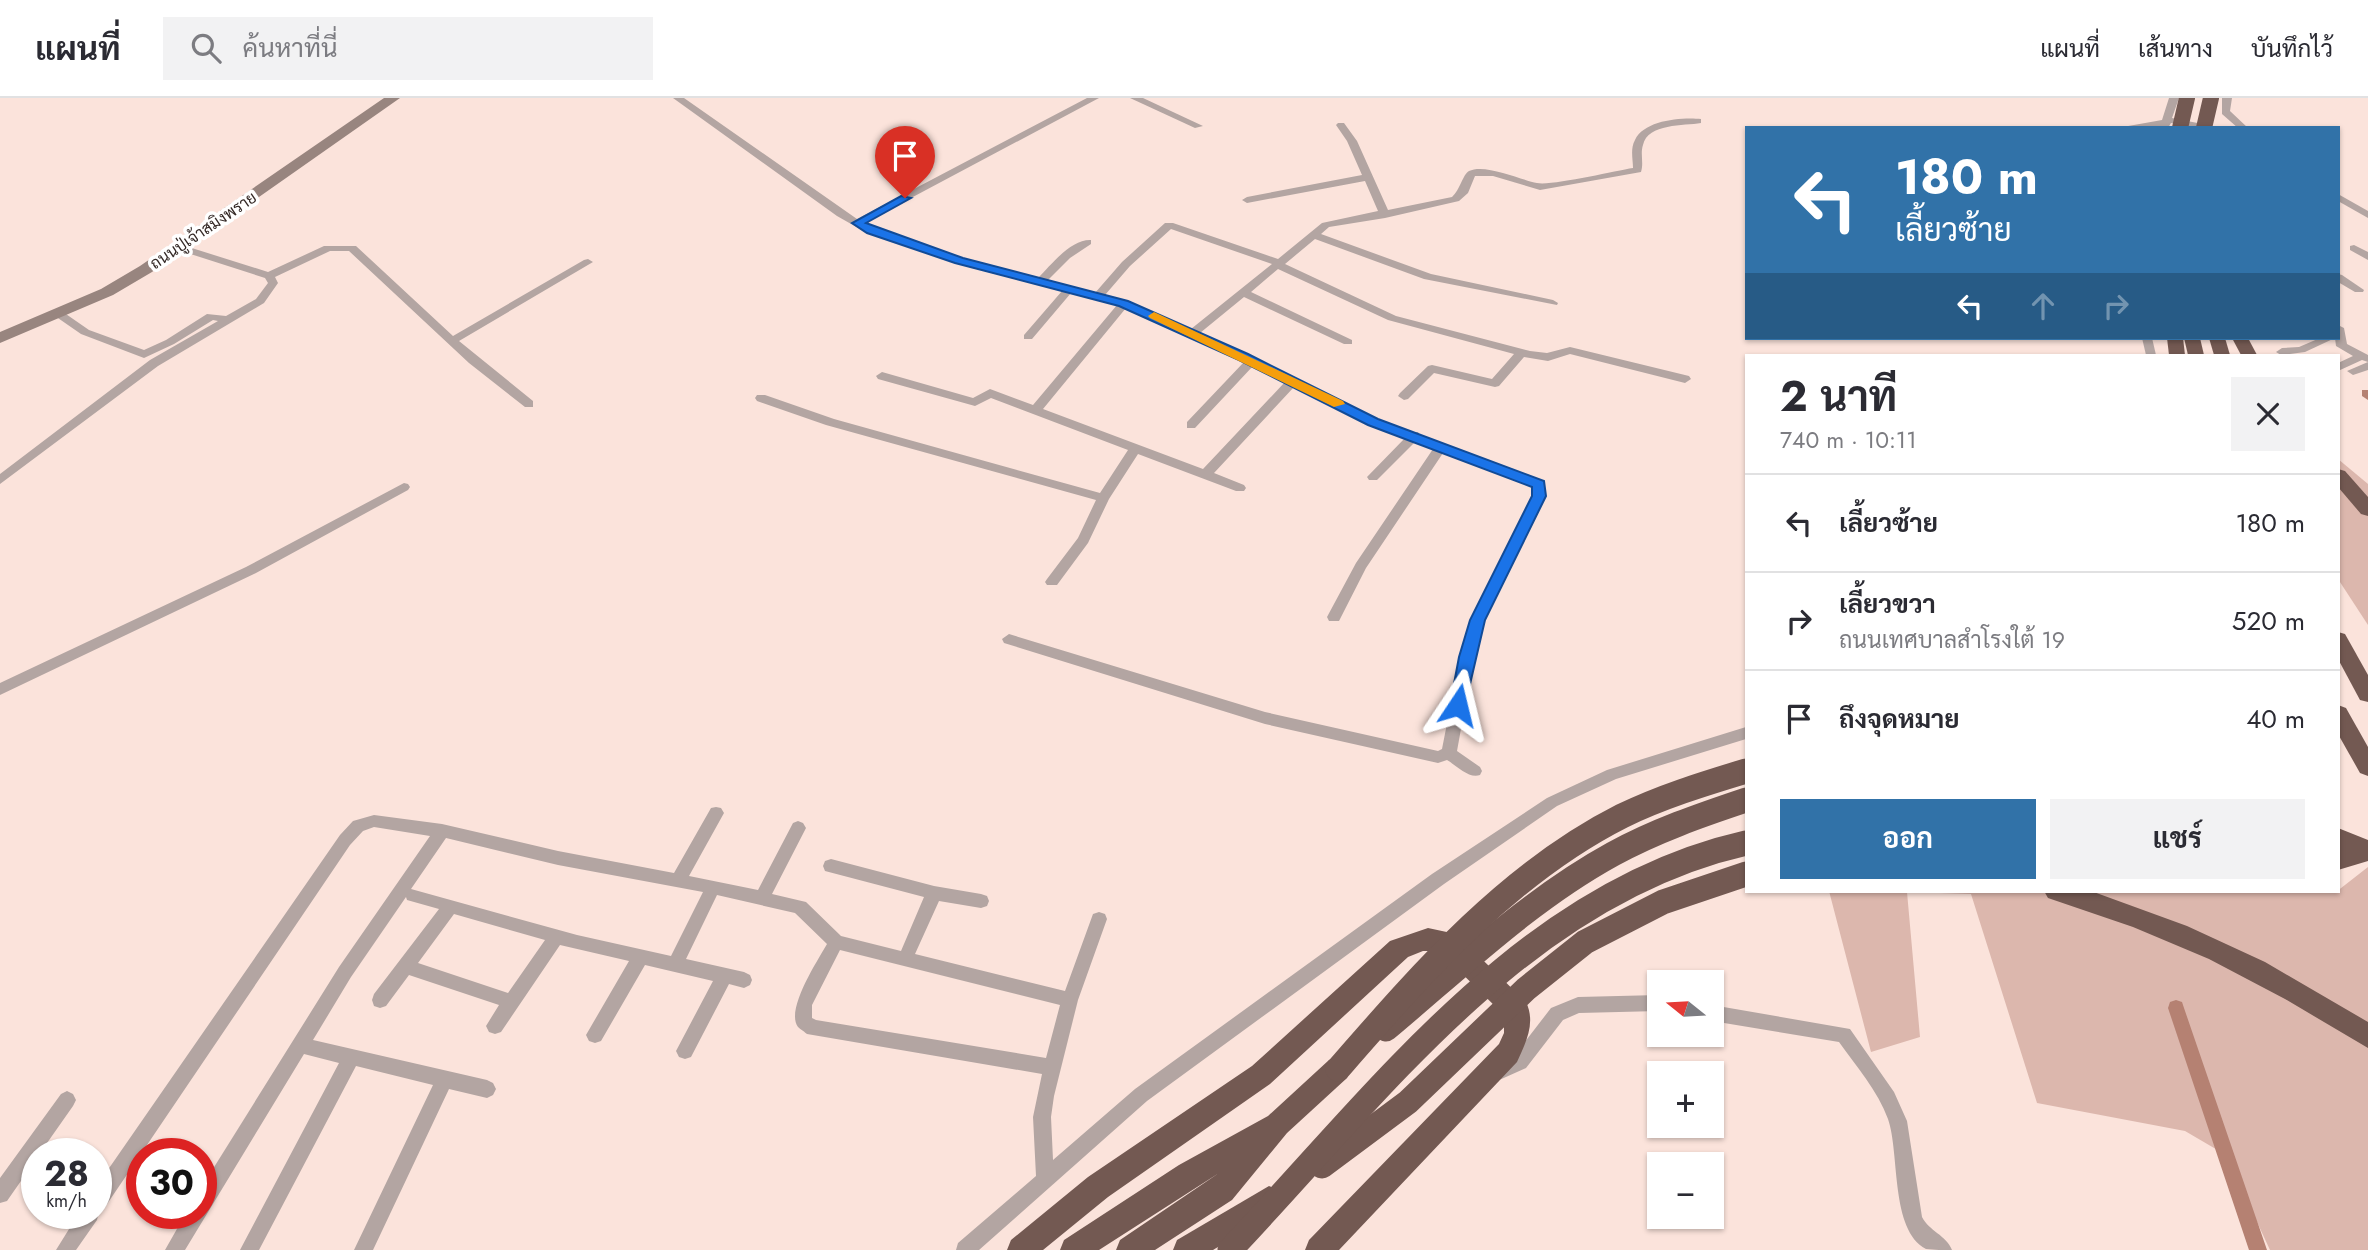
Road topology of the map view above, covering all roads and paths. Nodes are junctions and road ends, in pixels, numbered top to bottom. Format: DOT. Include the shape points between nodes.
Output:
graph roads {
  1 [pos="379,98"];
  2 [pos="393,98"];
  3 [pos="678,98"];
  4 [pos="1094,98"];
  5 [pos="1135,98"];
  6 [pos="2175,98"];
  7 [pos="2187,98"];
  8 [pos="2211,98"];
  9 [pos="2227,98"];
  10 [pos="1698,121"];
  11 [pos="2166,123"];
  12 [pos="1341,125"];
  13 [pos="2139,126"];
  14 [pos="2180,126"];
  15 [pos="2198,126"];
  16 [pos="2204,126"];
  17 [pos="2242,126"];
  18 [pos="1198,127"];
  19 [pos="1368,177"];
  20 [pos="2340,198"];
  21 [pos="1247,200"];
  22 [pos="1385,215"];
  23 [pos="2368,215"];
  24 [pos="864,227"];
  25 [pos="1313,235"];
  26 [pos="1087,242"];
  27 [pos="180,247"];
  28 [pos="2354,248"];
  29 [pos="2368,257"];
  30 [pos="588,262"];
  31 [pos="1279,264"];
  32 [pos="269,276"];
  33 [pos="2340,278"];
  34 [pos="1040,282"];
  35 [pos="1070,288"];
  36 [pos="2364,288"];
  37 [pos="1245,293"];
  38 [pos="2346,294"];
  39 [pos="1098,296"];
  40 [pos="1124,303"];
  41 [pos="1553,303"];
  42 [pos="59,314"];
  43 [pos="228,320"];
  44 [pos="0,327"];
  45 [pos="1193,334"];
  46 [pos="1028,337"];
  47 [pos="0,338"];
  48 [pos="2324,340"];
  49 [pos="2339,340"];
  50 [pos="452,341"];
  51 [pos="1348,342"];
  52 [pos="2282,352"];
  53 [pos="1521,353"];
  54 [pos="2366,360"];
  55 [pos="1251,361"];
  56 [pos="2340,366"];
  57 [pos="2353,372"];
  58 [pos="882,376"];
  59 [pos="1685,379"];
  60 [pos="1293,381"];
  61 [pos="1404,396"];
  62 [pos="761,398"];
  63 [pos="529,404"];
  64 [pos="1035,411"];
  65 [pos="1191,425"];
  66 [pos="1414,435"];
  67 [pos="1441,447"];
  68 [pos="1135,449"];
  69 [pos="1205,475"];
  70 [pos="1373,477"];
  71 [pos="2340,477"];
  72 [pos="0,480"];
  73 [pos="404,487"];
  74 [pos="1240,488"];
  75 [pos="1103,498"];
  76 [pos="2368,509"];
  77 [pos="1052,582"];
  78 [pos="1334,617"];
  79 [pos="1009,639"];
  80 [pos="2340,644"];
  81 [pos="0,689"];
  82 [pos="2368,694"];
  83 [pos="2340,718"];
  84 [pos="1745,733"];
  85 [pos="1449,753"];
  86 [pos="2368,767"];
  87 [pos="1475,771"];
  88 [pos="1745,771"];
  89 [pos="1745,800"];
  90 [pos="716,813"];
  91 [pos="799,828"];
  92 [pos="442,831"];
  93 [pos="2340,839"];
  94 [pos="1745,843"];
  95 [pos="2368,850"];
  96 [pos="2340,859"];
  97 [pos="831,866"];
  98 [pos="1745,874"];
  99 [pos="678,880"];
  100 [pos="713,887"];
  101 [pos="934,893"];
  102 [pos="2063,893"];
  103 [pos="413,895"];
  104 [pos="762,898"];
  105 [pos="981,901"];
  106 [pos="452,906"];
  107 [pos="1099,919"];
  108 [pos="557,936"];
  109 [pos="836,942"];
  110 [pos="641,957"];
  111 [pos="905,959"];
  112 [pos="675,965"];
  113 [pos="405,966"];
  114 [pos="725,975"];
  115 [pos="744,980"];
  116 [pos="380,1000"];
  117 [pos="1070,1000"];
  118 [pos="512,1002"];
  119 [pos="1647,1003"];
  120 [pos="1724,1015"];
  121 [pos="495,1026"];
  122 [pos="595,1035"];
  123 [pos="2368,1036"];
  124 [pos="300,1045"];
  125 [pos="685,1051"];
  126 [pos="352,1058"];
  127 [pos="1053,1067"];
  128 [pos="1338,1069"];
  129 [pos="1483,1079"];
  130 [pos="444,1080"];
  131 [pos="487,1089"];
  132 [pos="67,1100"];
  133 [pos="1278,1124"];
  134 [pos="217,1179"];
  135 [pos="112,1180"];
  136 [pos="1045,1181"];
  137 [pos="1292,1186"];
  138 [pos="0,1194"];
  139 [pos="79,1229"];
  140 [pos="187,1229"];
  141 [pos="65,1250"];
  142 [pos="174,1250"];
  143 [pos="249,1250"];
  144 [pos="363,1250"];
  145 [pos="965,1250"];
  146 [pos="1021,1250"];
  147 [pos="1074,1250"];
  148 [pos="1130,1250"];
  149 [pos="1187,1250"];
  150 [pos="1230,1250"];
  151 [pos="1319,1250"];
  152 [pos="1943,1250"];
  1 -- 44 [label="main road, ถนนปู่เจ้าสมิงพราย" via="133,265 97,286"];
  2 -- 27 [label="main road, ถนนปู่เจ้าสมิงพราย"];
  3 -- 24 [label="street"];
  4 -- 24 [label="street"];
  5 -- 18 [label="street"];
  6 -- 11 [label="street"];
  7 -- 14 [label="highway, bridge"];
  8 -- 16 [label="highway, bridge"];
  9 -- 17 [label="street" via="2225,112"];
  10 -- 22 [label="street" via="1643,134 1637,149 1638,170 1539,187 1494,173 1471,173 1464,193 1455,200"];
  11 -- 13 [label="street"];
  11 -- 15 [label="street"];
  12 -- 19 [label="street"];
  19 -- 21 [label="street"];
  19 -- 22 [label="street"];
  20 -- 23 [label="street"];
  22 -- 25 [label="street" via="1331,224"];
  24 -- 34 [label="street" via="973,265"];
  25 -- 31 [label="street"];
  25 -- 41 [label="street" via="1428,277"];
  26 -- 34 [label="street"];
  27 -- 32 [label="street"];
  27 -- 42 [label="main road, ถนนปู่เจ้าสมิงพราย" via="107,292"];
  28 -- 29 [label="street"];
  30 -- 50 [label="street"];
  31 -- 37 [label="street"];
  31 -- 39 [label="street" via="1169,225"];
  31 -- 53 [label="street" via="1392,317"];
  32 -- 43 [label="street" via="273,283 269,292"];
  32 -- 50 [label="street" via="328,248 352,248"];
  33 -- 36 [label="street"];
  34 -- 35 [label="street"];
  35 -- 39 [label="street"];
  35 -- 46 [label="street"];
  36 -- 38 [label="street"];
  37 -- 45 [label="street"];
  37 -- 51 [label="street"];
  39 -- 40 [label="street"];
  40 -- 45 [label="street"];
  40 -- 64 [label="street"];
  42 -- 43 [label="street" via="85,332 144,354 205,319 218,316"];
  42 -- 47 [label="main road, ถนนปู่เจ้าสมิงพราย"];
  43 -- 72 [label="street" via="154,363"];
  45 -- 55 [label="street"];
  48 -- 52 [label="street"];
  49 -- 54 [label="street"];
  50 -- 63 [label="street"];
  53 -- 59 [label="street" via="1548,357 1570,349"];
  53 -- 61 [label="street" via="1495,383 1432,369"];
  54 -- 56 [label="street"];
  54 -- 57 [label="street"];
  55 -- 60 [label="street"];
  55 -- 65 [label="street"];
  58 -- 64 [label="street" via="975,402 990,393"];
  60 -- 66 [label="street" via="1373,422"];
  60 -- 69 [label="street"];
  62 -- 75 [label="street" via="830,422"];
  64 -- 68 [label="street"];
  66 -- 67 [label="street"];
  66 -- 70 [label="street"];
  67 -- 78 [label="street" via="1362,565"];
  67 -- 85 [label="street" via="1534,481 1539,489 1478,620 1466,657"];
  68 -- 69 [label="street"];
  68 -- 75 [label="street"];
  69 -- 74 [label="street"];
  71 -- 76 [label="highway"];
  73 -- 81 [label="street" via="251,570"];
  75 -- 77 [label="street" via="1083,540"];
  79 -- 85 [label="street" via="1265,718 1429,757"];
  80 -- 82 [label="highway"];
  83 -- 86 [label="highway"];
  84 -- 136 [label="street" via="1612,774 1552,802 1142,1095"];
  85 -- 87 [label="street"];
  88 -- 128 [label="highway, bridge" via="1692,787 1596,830 1506,891 1423,970"];
  89 -- 128 [label="highway, bridge" via="1674,824 1595,864 1527,911"];
  90 -- 99 [label="street"];
  91 -- 104 [label="street"];
  92 -- 99 [label="street"];
  92 -- 124 [label="street"];
  92 -- 135 [label="street" via="374,821 358,826"];
  93 -- 95 [label="highway"];
  94 -- 137 [label="highway, bridge" via="1719,848 1573,917 1513,963 1407,1062"];
  95 -- 96 [label="highway"];
  97 -- 101 [label="street"];
  98 -- 137 [label="highway, bridge" via="1670,897 1583,943 1539,977 1405,1105"];
  99 -- 100 [label="street"];
  100 -- 104 [label="street"];
  100 -- 112 [label="street"];
  101 -- 105 [label="street"];
  101 -- 111 [label="street"];
  102 -- 123 [label="highway" via="2186,934 2286,985"];
  103 -- 106 [label="street"];
  104 -- 109 [label="street" via="800,907"];
  106 -- 108 [label="street"];
  106 -- 113 [label="street"];
  107 -- 117 [label="street"];
  108 -- 110 [label="street"];
  108 -- 118 [label="street"];
  109 -- 111 [label="street"];
  109 -- 127 [label="street" via="804,1004 804,1022 813,1028"];
  110 -- 112 [label="street"];
  110 -- 122 [label="street"];
  111 -- 117 [label="street"];
  112 -- 114 [label="street"];
  113 -- 116 [label="street"];
  113 -- 118 [label="street"];
  114 -- 115 [label="street"];
  114 -- 125 [label="street"];
  117 -- 127 [label="street"];
  118 -- 121 [label="street"];
  119 -- 129 [label="street" via="1578,1005 1557,1014 1520,1062"];
  120 -- 152 [label="street" via="1844,1035 1888,1098 1898,1121 1913,1218 1919,1231"];
  124 -- 126 [label="street"];
  124 -- 134 [label="street"];
  126 -- 130 [label="street"];
  126 -- 143 [label="street"];
  127 -- 136 [label="street" via="1042,1117"];
  128 -- 133 [label="highway"];
  129 -- 146 [label="highway" via="1508,1053 1517,1034 1517,1010 1447,942 1435,937 1416,941 1399,949 1302,1041 1240,1091 1098,1187"];
  129 -- 151 [label="highway"];
  130 -- 131 [label="street"];
  130 -- 144 [label="street"];
  132 -- 138 [label="street"];
  133 -- 147 [label="highway"];
  133 -- 148 [label="highway" via="1222,1190"];
  136 -- 145 [label="street"];
  137 -- 149 [label="highway, bridge"];
  137 -- 150 [label="highway, bridge"];
  139 -- 141 [label="street"];
  140 -- 142 [label="street"];
}
